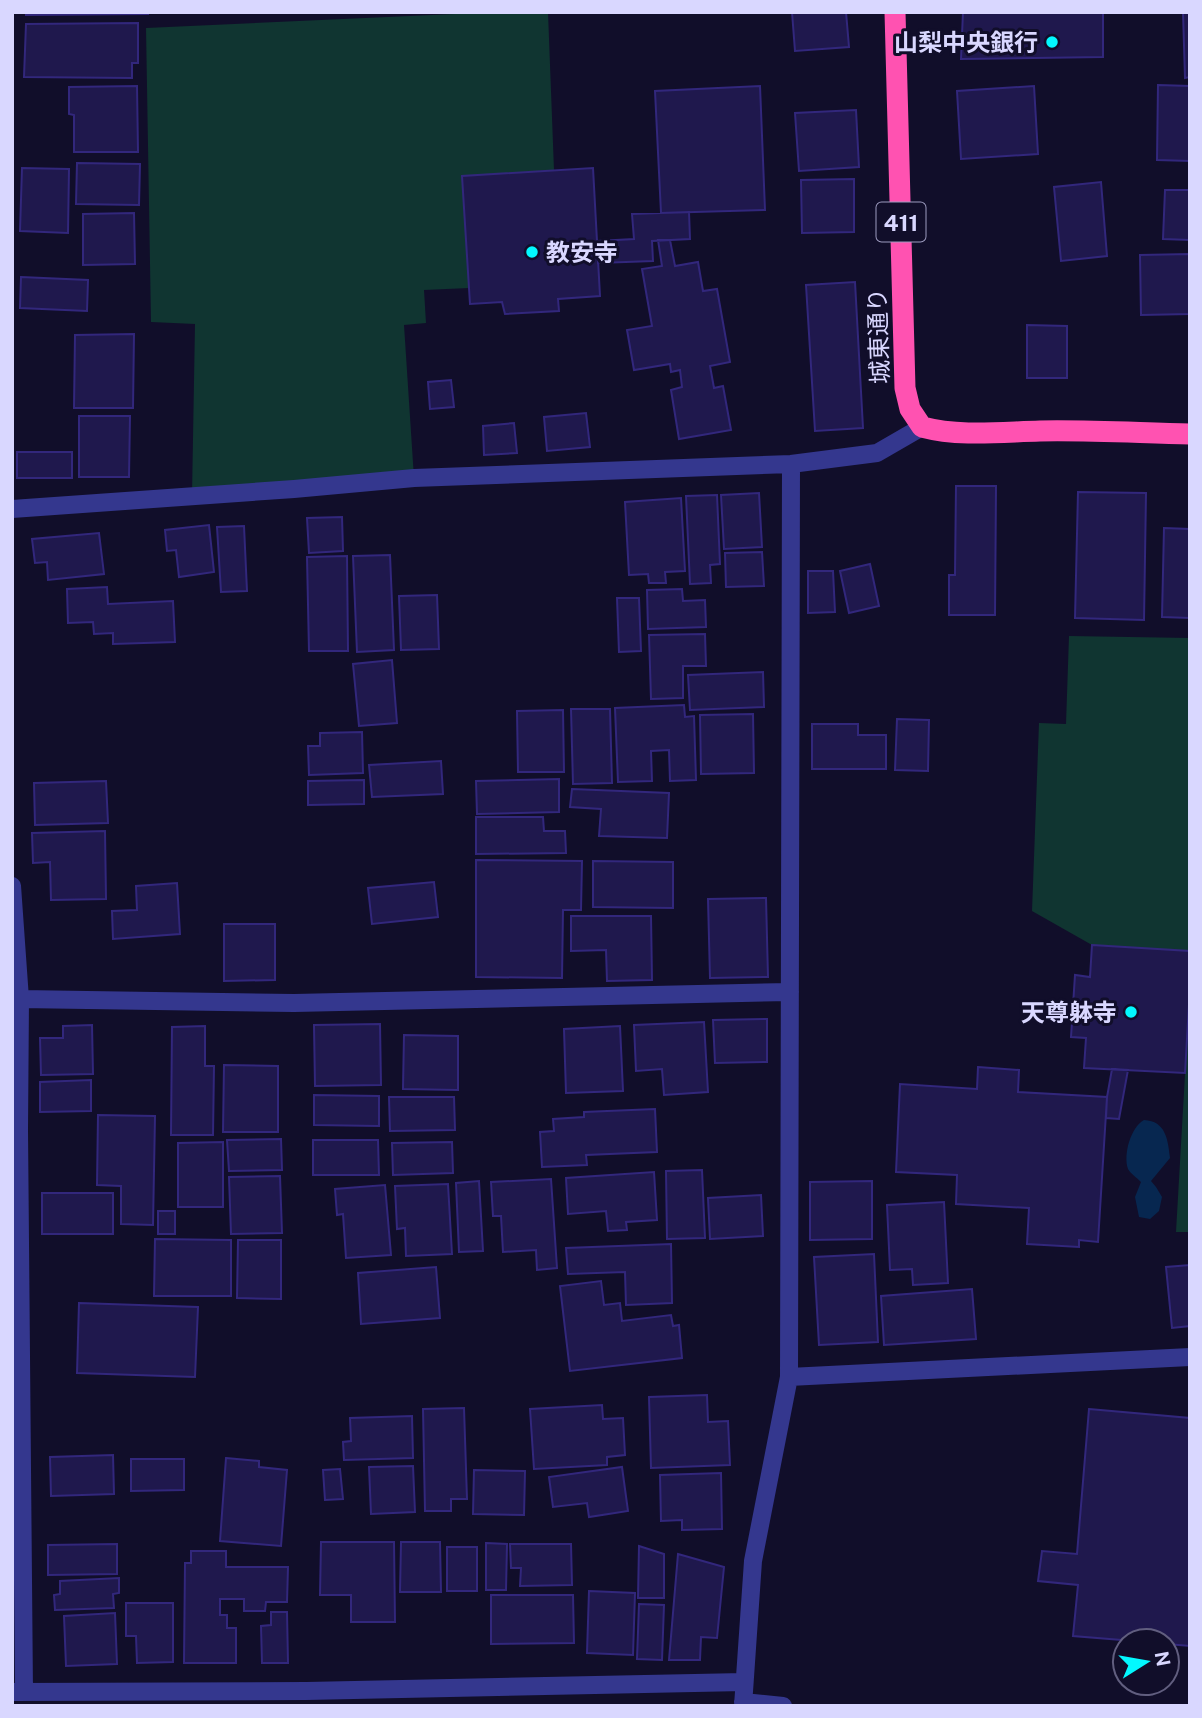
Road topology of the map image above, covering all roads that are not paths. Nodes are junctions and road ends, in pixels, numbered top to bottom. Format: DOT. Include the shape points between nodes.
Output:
graph roads {
  1 [pos="895,12"];
  2 [pos="922,427"];
  3 [pos="1190,434"];
  4 [pos="791,464"];
  5 [pos="12,509"];
  6 [pos="12,886"];
  7 [pos="790,992"];
  8 [pos="20,999"];
  9 [pos="1190,1357"];
  10 [pos="789,1377"];
  11 [pos="744,1682"];
  12 [pos="18,1692"];
  13 [pos="743,1704"];
  14 [pos="783,1706"];
  1 -- 2 [label="highway, 城東通り / 411" via="905,388 910,409"];
  2 -- 3 [label="highway" via="958,433"];
  2 -- 4 [label="street" via="877,453"];
  4 -- 5 [label="street" via="414,478"];
  4 -- 7 [label="street"];
  6 -- 8 [label="street"];
  7 -- 8 [label="street" via="293,1003"];
  7 -- 10 [label="street"];
  8 -- 12 [label="street"];
  9 -- 10 [label="street"];
  10 -- 11 [label="street" via="753,1561"];
  11 -- 12 [label="street"];
  11 -- 13 [label="street"];
  13 -- 14 [label="street"];
}
